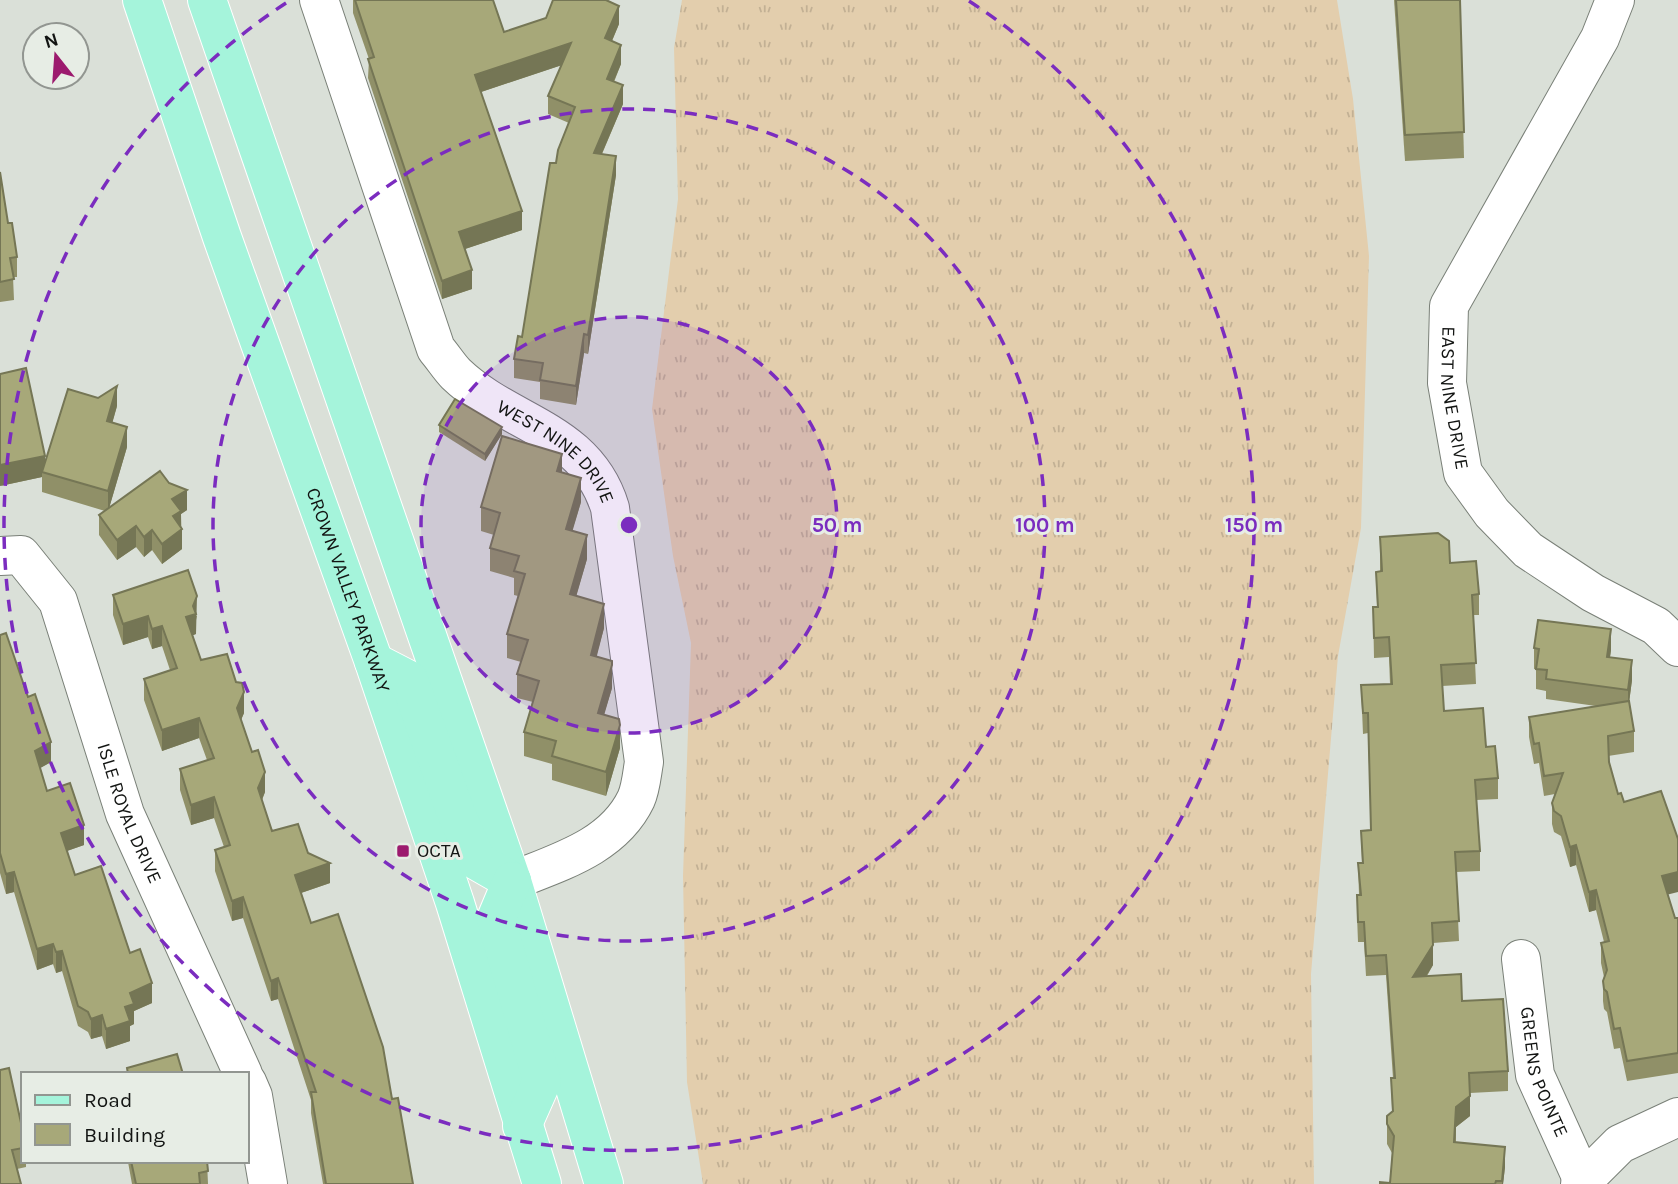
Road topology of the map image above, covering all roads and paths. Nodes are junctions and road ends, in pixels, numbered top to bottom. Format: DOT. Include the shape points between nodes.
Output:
graph roads {
  1 [pos="142,0"];
  2 [pos="207,0"];
  3 [pos="319,0"];
  4 [pos="1615,0"];
  5 [pos="11,556"];
  6 [pos="1678,647"];
  7 [pos="374,662"];
  8 [pos="512,881"];
  9 [pos="1521,959"];
  10 [pos="242,1072"];
  11 [pos="248,1084"];
  12 [pos="1678,1117"];
  13 [pos="522,1126"];
  14 [pos="1581,1182"];
  15 [pos="268,1184"];
  16 [pos="542,1184"];
  17 [pos="604,1184"];
  1 -- 7 [label="main road, CROWN VALLEY PARKWAY"];
  2 -- 8 [label="main road"];
  3 -- 8 [label="street, WEST NINE DRIVE" via="436,349 477,391 569,446 604,487 610,508 644,762 637,797 619,826 586,850"];
  4 -- 6 [label="street, EAST NINE DRIVE" via="1600,38 1449,306 1447,383 1463,473 1492,513 1528,550 1593,593 1656,626"];
  5 -- 10 [label="street, ISLE ROYAL DRIVE" via="58,601 125,814"];
  7 -- 8 [label="main road" via="409,680 477,861"];
  7 -- 13 [label="main road, CROWN VALLEY PARKWAY" via="455,903"];
  8 -- 13 [label="main road" via="496,919 542,1081"];
  8 -- 17 [label="main road"];
  9 -- 14 [label="street, GREENS POINTE" via="1535,1075"];
  11 -- 15 [label="street"];
  12 -- 14 [label="street" via="1620,1144"];
  13 -- 16 [label="main road, CROWN VALLEY PARKWAY"];
}
